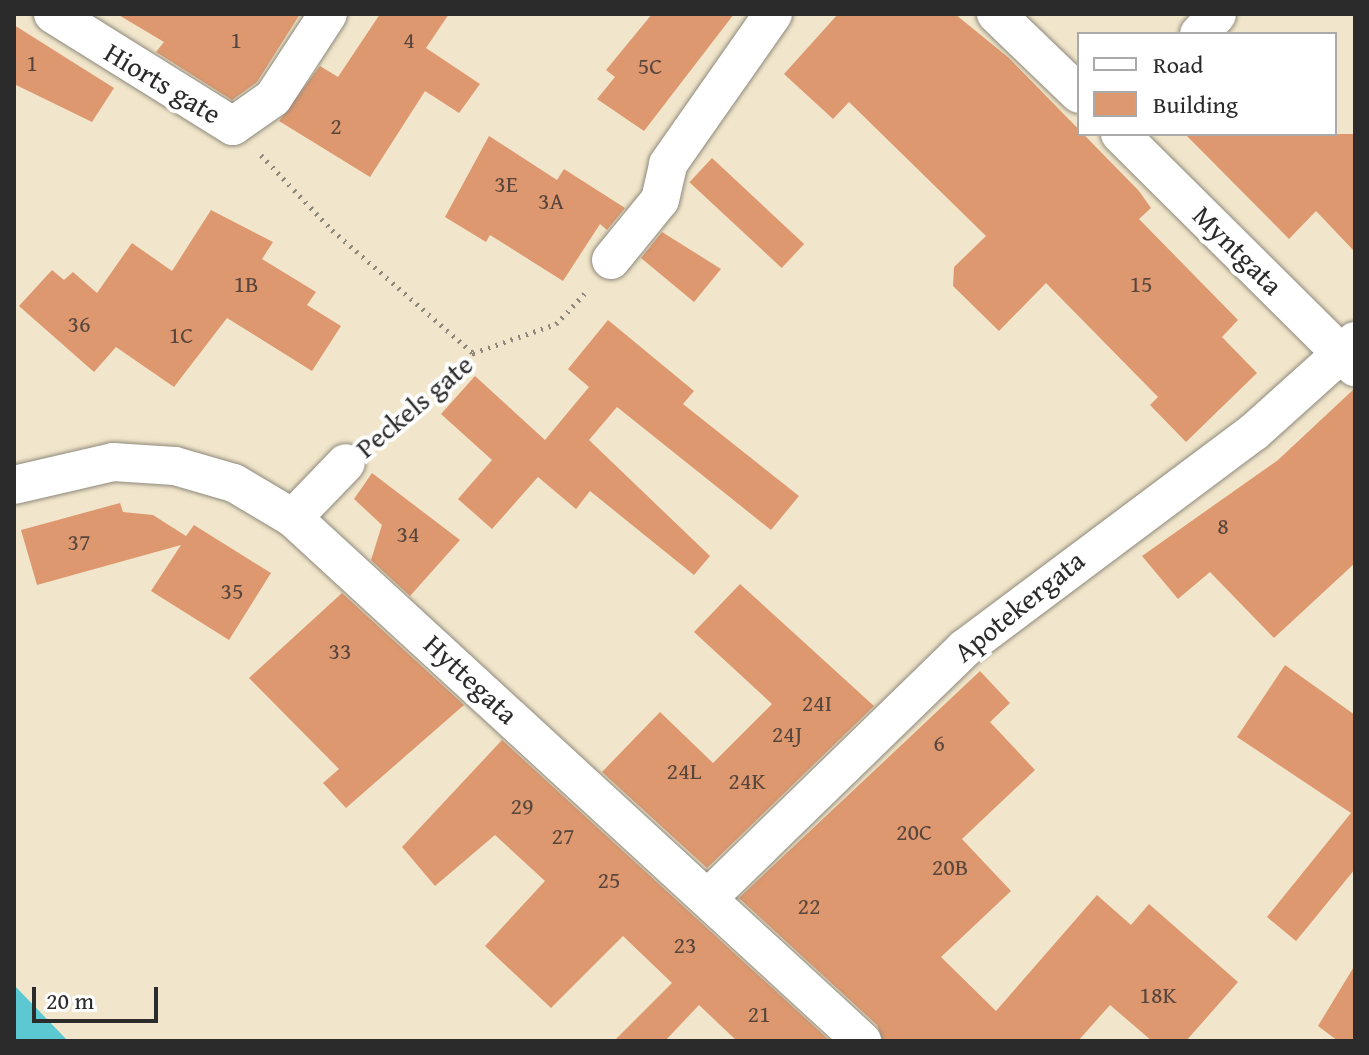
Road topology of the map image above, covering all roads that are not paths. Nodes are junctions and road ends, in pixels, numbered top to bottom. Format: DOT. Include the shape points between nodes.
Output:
graph roads {
  1 [pos="53,14"];
  2 [pos="328,14"];
  3 [pos="773,14"];
  4 [pos="996,14"];
  5 [pos="1217,15"];
  6 [pos="1201,32"];
  7 [pos="1077,92"];
  8 [pos="1122,136"];
  9 [pos="611,260"];
  10 [pos="1351,354"];
  11 [pos="346,463"];
  12 [pos="14,485"];
  13 [pos="293,518"];
  14 [pos="708,898"];
  15 [pos="862,1041"];
  1 -- 2 [label="street, Hiorts gate" via="233,126 273,98"];
  3 -- 9 [label="street" via="668,164 660,200"];
  4 -- 7 [label="street"];
  5 -- 6 [label="street"];
  8 -- 10 [label="street, Myntgata"];
  10 -- 14 [label="street, Apotekergata" via="965,648"];
  11 -- 13 [label="street, Peckels gate"];
  12 -- 13 [label="street, Hyttegata" via="113,462 175,466 234,483"];
  13 -- 14 [label="street, Hyttegata"];
  14 -- 15 [label="street, Hyttegata"];
}
